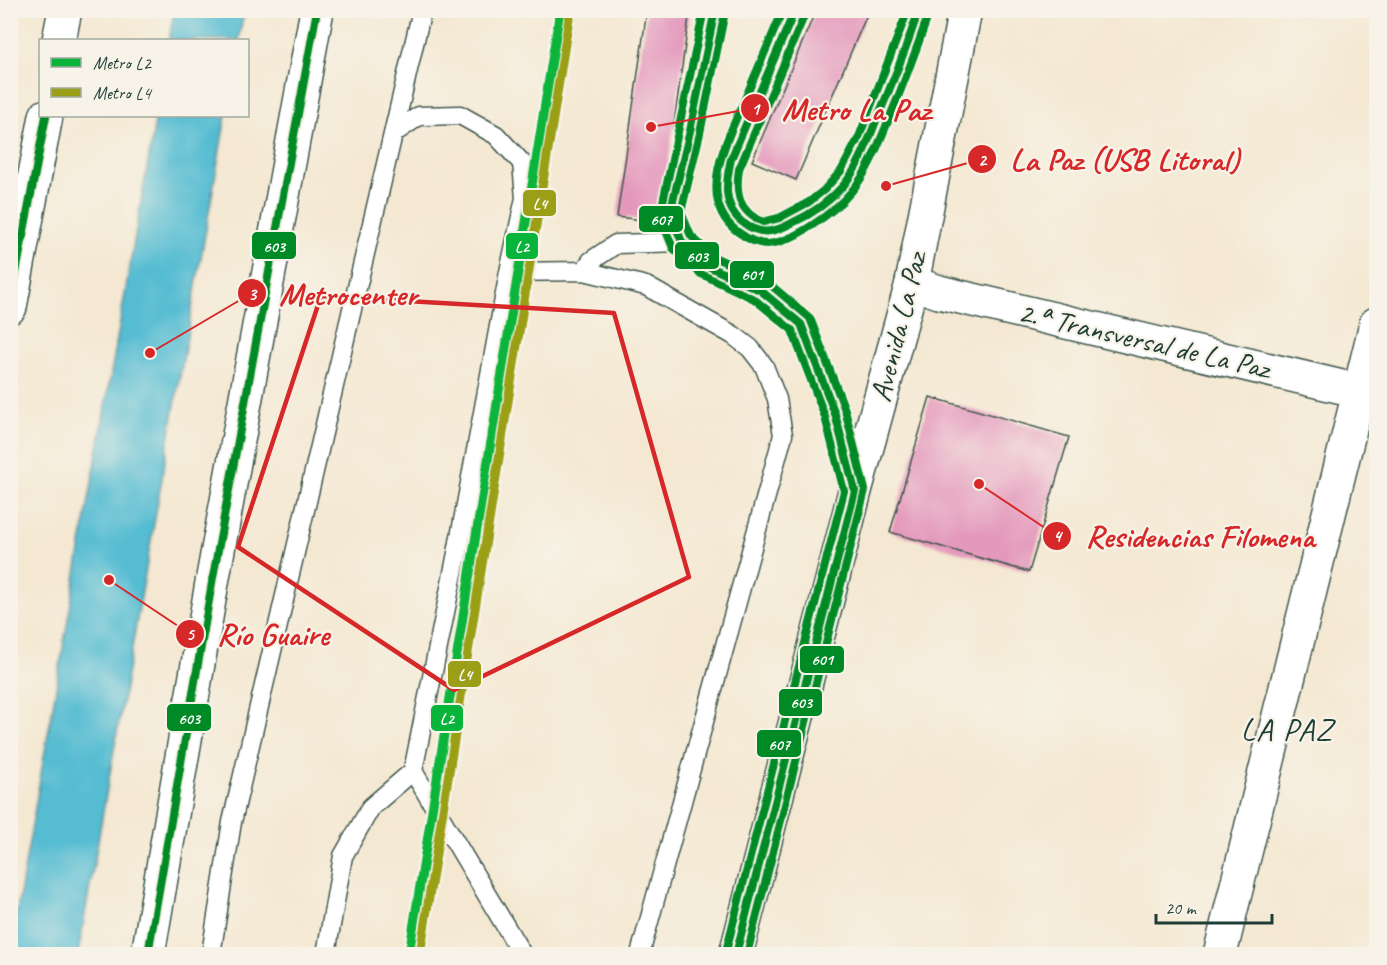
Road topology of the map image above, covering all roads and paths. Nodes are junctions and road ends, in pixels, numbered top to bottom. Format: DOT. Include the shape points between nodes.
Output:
graph roads {
  1 [pos="65,10"];
  2 [pos="317,10"];
  3 [pos="422,10"];
  4 [pos="715,10"];
  5 [pos="795,10"];
  6 [pos="919,10"];
  7 [pos="965,10"];
  8 [pos="59,39"];
  9 [pos="46,117"];
  10 [pos="394,133"];
  11 [pos="682,242"];
  12 [pos="584,271"];
  13 [pos="509,272"];
  14 [pos="912,283"];
  15 [pos="10,308"];
  16 [pos="1377,324"];
  17 [pos="1368,393"];
  18 [pos="855,491"];
  19 [pos="413,771"];
  20 [pos="148,954"];
  21 [pos="210,954"];
  22 [pos="326,954"];
  23 [pos="522,954"];
  24 [pos="640,954"];
  25 [pos="736,954"];
  26 [pos="1220,954"];
  1 -- 8 [label="main road"];
  2 -- 20 [label="main road"];
  3 -- 10 [label="lane"];
  4 -- 11 [label="lane" via="670,213"];
  5 -- 6 [label="lane" via="731,159 726,181 728,200 737,218 758,233 767,234 811,215 837,193 859,163"];
  7 -- 14 [label="main road, Avenida La Paz"];
  9 -- 15 [label="main road"];
  10 -- 13 [label="lane" via="419,116 460,115 496,135 522,163 525,198"];
  10 -- 21 [label="lane" via="232,822"];
  11 -- 12 [label="lane" via="616,244 591,261"];
  11 -- 18 [label="lane" via="708,266 760,290 801,324 835,414"];
  12 -- 13 [label="lane"];
  12 -- 24 [label="lane" via="646,286 750,348 764,366 777,399 783,435"];
  13 -- 19 [label="lane"];
  14 -- 17 [label="main road, 2.ª Transversal de La Paz"];
  14 -- 18 [label="main road, Avenida La Paz"];
  16 -- 17 [label="main road"];
  17 -- 26 [label="main road"];
  18 -- 25 [label="main road, Avenida La Paz"];
  19 -- 22 [label="lane" via="370,807 343,856"];
  19 -- 23 [label="lane"];
}
